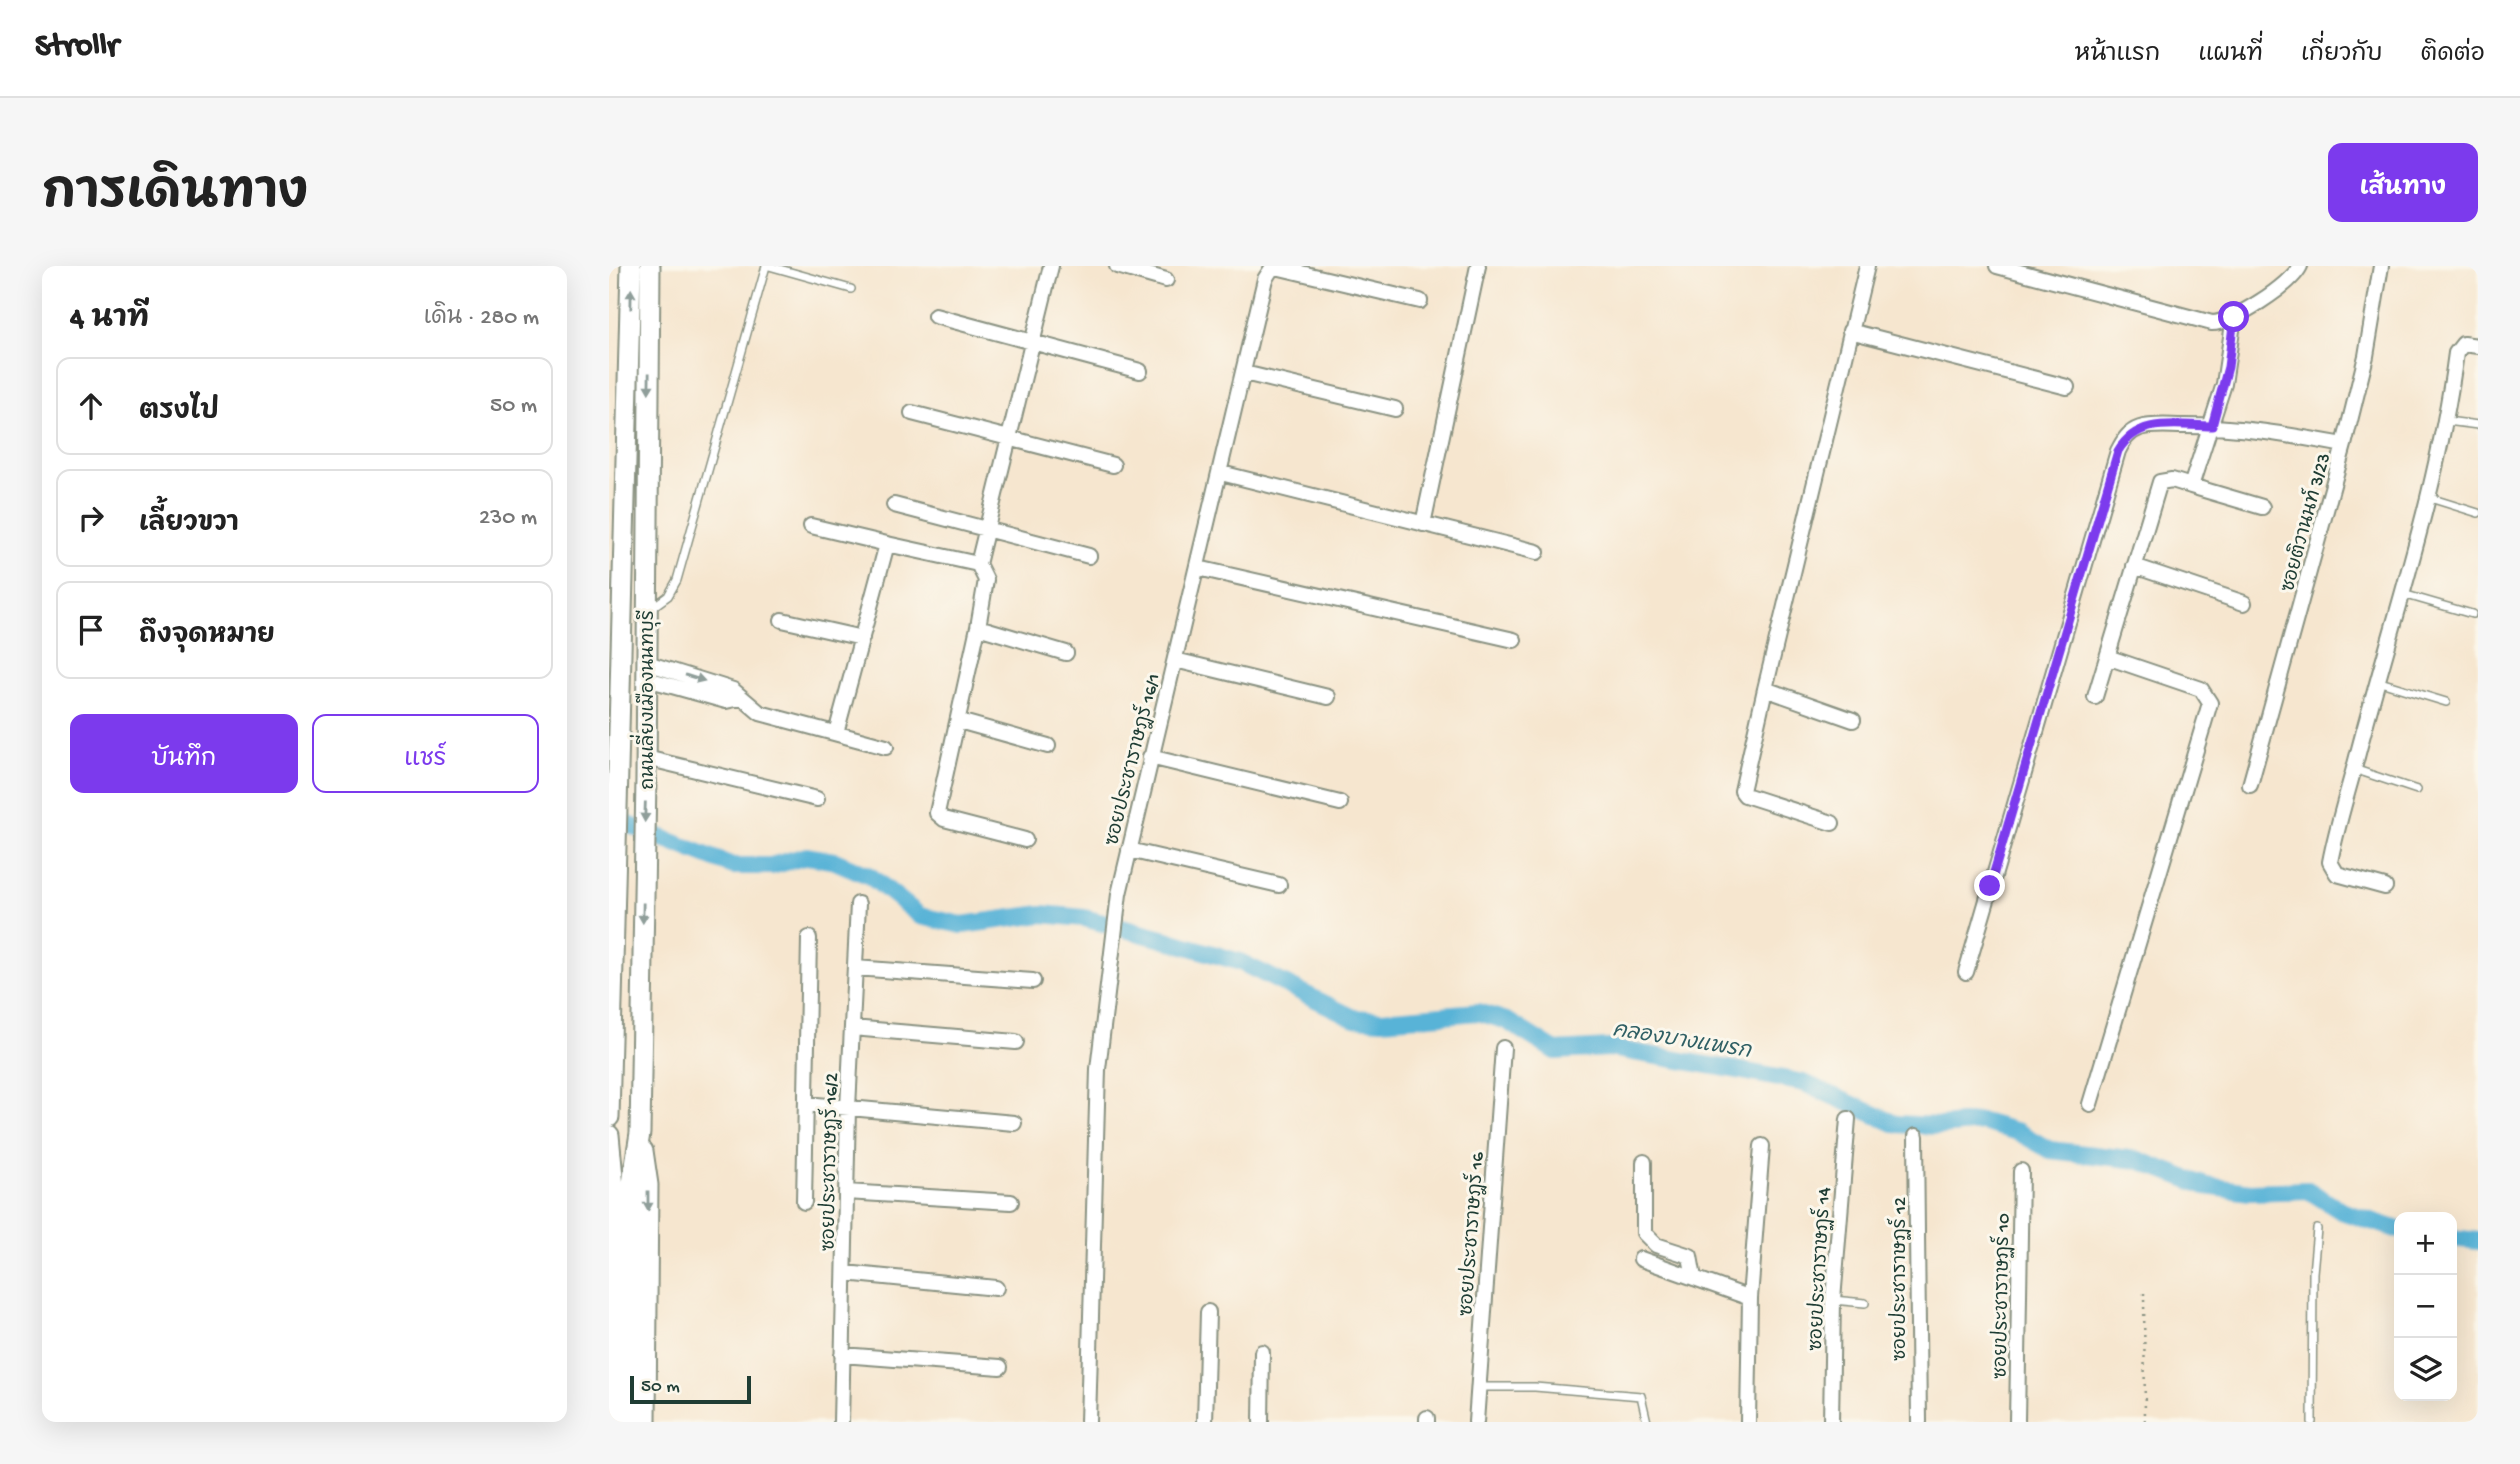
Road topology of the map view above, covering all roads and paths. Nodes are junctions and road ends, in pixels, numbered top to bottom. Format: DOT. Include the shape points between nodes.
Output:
graph roads {
  1 [pos="631,266"];
  2 [pos="650,266"];
  3 [pos="767,266"];
  4 [pos="1051,266"];
  5 [pos="1117,266"];
  6 [pos="1478,266"];
  7 [pos="1867,266"];
  8 [pos="1997,266"];
  9 [pos="2300,266"];
  10 [pos="2381,266"];
  11 [pos="1166,280"];
  12 [pos="851,289"];
  13 [pos="1420,301"];
  14 [pos="935,316"];
  15 [pos="2234,317"];
  16 [pos="1850,331"];
  17 [pos="1030,343"];
  18 [pos="2478,346"];
  19 [pos="1140,371"];
  20 [pos="1244,373"];
  21 [pos="2067,387"];
  22 [pos="1395,409"];
  23 [pos="912,414"];
  24 [pos="2447,421"];
  25 [pos="2478,425"];
  26 [pos="2212,426"];
  27 [pos="1008,436"];
  28 [pos="2344,445"];
  29 [pos="1113,465"];
  30 [pos="1221,473"];
  31 [pos="2191,486"];
  32 [pos="2430,498"];
  33 [pos="894,505"];
  34 [pos="2262,507"];
  35 [pos="2478,513"];
  36 [pos="1423,524"];
  37 [pos="811,526"];
  38 [pos="985,530"];
  39 [pos="887,544"];
  40 [pos="1537,552"];
  41 [pos="1089,556"];
  42 [pos="617,564"];
  43 [pos="978,564"];
  44 [pos="2134,566"];
  45 [pos="1198,568"];
  46 [pos="2403,594"];
  47 [pos="2244,603"];
  48 [pos="646,611"];
  49 [pos="2472,614"];
  50 [pos="782,620"];
  51 [pos="978,627"];
  52 [pos="862,638"];
  53 [pos="1514,640"];
  54 [pos="1066,653"];
  55 [pos="2107,657"];
  56 [pos="1175,660"];
  57 [pos="647,671"];
  58 [pos="2377,681"];
  59 [pos="1765,689"];
  60 [pos="1328,697"];
  61 [pos="2095,697"];
  62 [pos="2446,702"];
  63 [pos="1853,720"];
  64 [pos="959,721"];
  65 [pos="836,733"];
  66 [pos="1048,746"];
  67 [pos="886,747"];
  68 [pos="1150,757"];
  69 [pos="646,768"];
  70 [pos="2354,769"];
  71 [pos="2251,785"];
  72 [pos="2417,790"];
  73 [pos="817,799"];
  74 [pos="1340,803"];
  75 [pos="1832,823"];
  76 [pos="1025,840"];
  77 [pos="1129,850"];
  78 [pos="1279,885"];
  79 [pos="2385,887"];
  80 [pos="858,904"];
  81 [pos="809,938"];
  82 [pos="855,968"];
  83 [pos="1966,972"];
  84 [pos="1033,981"];
  85 [pos="852,1028"];
  86 [pos="1016,1042"];
  87 [pos="1503,1048"];
  88 [pos="806,1104"];
  89 [pos="2090,1104"];
  90 [pos="848,1108"];
  91 [pos="609,1117"];
  92 [pos="1848,1119"];
  93 [pos="1014,1123"];
  94 [pos="640,1133"];
  95 [pos="609,1135"];
  96 [pos="1916,1136"];
  97 [pos="1762,1146"];
  98 [pos="1644,1162"];
  99 [pos="2021,1171"];
  100 [pos="846,1192"];
  101 [pos="804,1202"];
  102 [pos="1011,1202"];
  103 [pos="2317,1229"];
  104 [pos="1641,1259"];
  105 [pos="845,1273"];
  106 [pos="1694,1278"];
  107 [pos="996,1287"];
  108 [pos="2144,1293"];
  109 [pos="621,1295"];
  110 [pos="1750,1298"];
  111 [pos="1833,1300"];
  112 [pos="1865,1303"];
  113 [pos="1208,1312"];
  114 [pos="1262,1352"];
  115 [pos="842,1355"];
  116 [pos="1000,1367"];
  117 [pos="1478,1387"];
  118 [pos="609,1422"];
  119 [pos="628,1422"];
  120 [pos="646,1422"];
  121 [pos="841,1422"];
  122 [pos="1088,1422"];
  123 [pos="1205,1422"];
  124 [pos="1261,1422"];
  125 [pos="1476,1422"];
  126 [pos="1647,1422"];
  127 [pos="1748,1422"];
  128 [pos="1832,1422"];
  129 [pos="1919,1422"];
  130 [pos="2017,1422"];
  131 [pos="2145,1422"];
  132 [pos="2312,1422"];
  42 -- 1 [label="main road, ถนนเลี่ยงเมืองนนทบุรี, one-way"];
  2 -- 48 [label="main road, ถนนเลี่ยงเมืองนนทบุรี, one-way"];
  3 -- 12 [label="lane"];
  3 -- 48 [label="lane" via="677,580 668,596"];
  4 -- 17 [label="street"];
  5 -- 11 [label="street"];
  6 -- 36 [label="street"];
  7 -- 16 [label="street"];
  8 -- 15 [label="street" via="2203,321 2220,323"];
  9 -- 15 [label="street"];
  10 -- 28 [label="street, ซอยติวานนท์ 3/23"];
  13 -- 20 [label="street, ซอยประชาราษฎร์ 16/1" via="1272,268 1265,279"];
  14 -- 17 [label="street"];
  15 -- 26 [label="street" via="2228,367"];
  16 -- 21 [label="street"];
  16 -- 59 [label="street"];
  17 -- 19 [label="street"];
  17 -- 27 [label="street"];
  18 -- 24 [label="street" via="2463,344 2456,353"];
  20 -- 22 [label="street"];
  20 -- 30 [label="street, ซอยประชาราษฎร์ 16/1"];
  23 -- 27 [label="street"];
  24 -- 25 [label="lane"];
  24 -- 32 [label="street"];
  26 -- 28 [label="street"];
  26 -- 31 [label="street"];
  26 -- 83 [label="street" via="2139,428 2127,435 2118,451"];
  27 -- 29 [label="street"];
  27 -- 38 [label="street"];
  28 -- 71 [label="street, ซอยติวานนท์ 3/23"];
  30 -- 36 [label="street"];
  30 -- 45 [label="street, ซอยประชาราษฎร์ 16/1"];
  31 -- 34 [label="street"];
  31 -- 44 [label="street" via="2172,480 2160,482"];
  32 -- 35 [label="lane"];
  32 -- 46 [label="street"];
  33 -- 38 [label="street"];
  36 -- 40 [label="street"];
  37 -- 39 [label="street"];
  38 -- 41 [label="street"];
  38 -- 43 [label="street"];
  39 -- 43 [label="street"];
  39 -- 52 [label="street"];
  42 -- 91 [label="main road, ถนนเลี่ยงเมืองนนทบุรี" via="618,784"];
  43 -- 51 [label="street" via="986,580"];
  44 -- 47 [label="street"];
  44 -- 55 [label="street"];
  45 -- 53 [label="street"];
  45 -- 56 [label="street, ซอยประชาราษฎร์ 16/1"];
  46 -- 49 [label="lane"];
  46 -- 58 [label="street"];
  48 -- 57 [label="main road, ถนนเลี่ยงเมืองนนทบุรี"];
  50 -- 52 [label="street"];
  51 -- 54 [label="street"];
  51 -- 64 [label="street"];
  52 -- 65 [label="street"];
  55 -- 61 [label="street"];
  55 -- 89 [label="street" via="2201,689 2210,703"];
  56 -- 60 [label="street"];
  56 -- 68 [label="street, ซอยประชาราษฎร์ 16/1"];
  57 -- 65 [label="street" via="733,690 760,713"];
  57 -- 69 [label="main road, ถนนเลี่ยงเมืองนนทบุรี"];
  58 -- 62 [label="lane"];
  58 -- 70 [label="street"];
  59 -- 63 [label="street"];
  59 -- 75 [label="street" via="1742,790 1745,795"];
  64 -- 66 [label="street"];
  64 -- 76 [label="street" via="937,807 939,817"];
  65 -- 67 [label="street"];
  68 -- 74 [label="street"];
  68 -- 77 [label="street, ซอยประชาราษฎร์ 16/1"];
  69 -- 73 [label="street"];
  69 -- 94 [label="main road, ถนนเลี่ยงเมืองนนทบุรี, one-way"];
  70 -- 72 [label="lane"];
  70 -- 79 [label="street" via="2331,868 2337,874"];
  77 -- 78 [label="street"];
  77 -- 122 [label="street, ซอยประชาราษฎร์ 16/1" via="1119,894 1098,1069"];
  80 -- 82 [label="street, ซอยประชาราษฎร์ 16/2"];
  81 -- 88 [label="street"];
  82 -- 84 [label="street"];
  82 -- 85 [label="street, ซอยประชาราษฎร์ 16/2"];
  85 -- 86 [label="street"];
  85 -- 90 [label="street, ซอยประชาราษฎร์ 16/2"];
  87 -- 117 [label="street, ซอยประชาราษฎร์ 16"];
  88 -- 90 [label="street"];
  88 -- 101 [label="street"];
  90 -- 93 [label="street"];
  90 -- 100 [label="street, ซอยประชาราษฎร์ 16/2"];
  92 -- 111 [label="street, ซอยประชาราษฏร์ 14"];
  94 -- 109 [label="main road, ถนนเลี่ยงเมืองนนทบุรี"];
  94 -- 120 [label="main road, ถนนเลี่ยงเมืองนนทบุรี, one-way" via="648,1185"];
  95 -- 109 [label="main road, ถนนเลี่ยงเมืองนนทบุรี"];
  96 -- 129 [label="street, ซอยประชาราษฏร์ 12"];
  97 -- 110 [label="street"];
  98 -- 106 [label="street" via="1644,1233 1656,1245 1690,1256"];
  99 -- 130 [label="street, ซอยประชาราษฏร์ 10"];
  100 -- 102 [label="street"];
  100 -- 105 [label="street, ซอยประชาราษฎร์ 16/2"];
  103 -- 132 [label="lane"];
  104 -- 106 [label="street"];
  105 -- 107 [label="street"];
  105 -- 115 [label="street, ซอยประชาราษฎร์ 16/2"];
  106 -- 110 [label="street"];
  108 -- 131 [label="path"];
  109 -- 118 [label="main road, ถนนเลี่ยงเมืองนนทบุรี"];
  109 -- 119 [label="main road, ถนนเลี่ยงเมืองนนทบุรี"];
  110 -- 127 [label="street"];
  111 -- 112 [label="lane"];
  111 -- 128 [label="street, ซอยประชาราษฏร์ 14"];
  113 -- 123 [label="street"];
  114 -- 124 [label="street"];
  115 -- 116 [label="street"];
  115 -- 121 [label="street, ซอยประชาราษฎร์ 16/2"];
  117 -- 125 [label="street, ซอยประชาราษฎร์ 16"];
  117 -- 126 [label="lane" via="1641,1396"];
}
